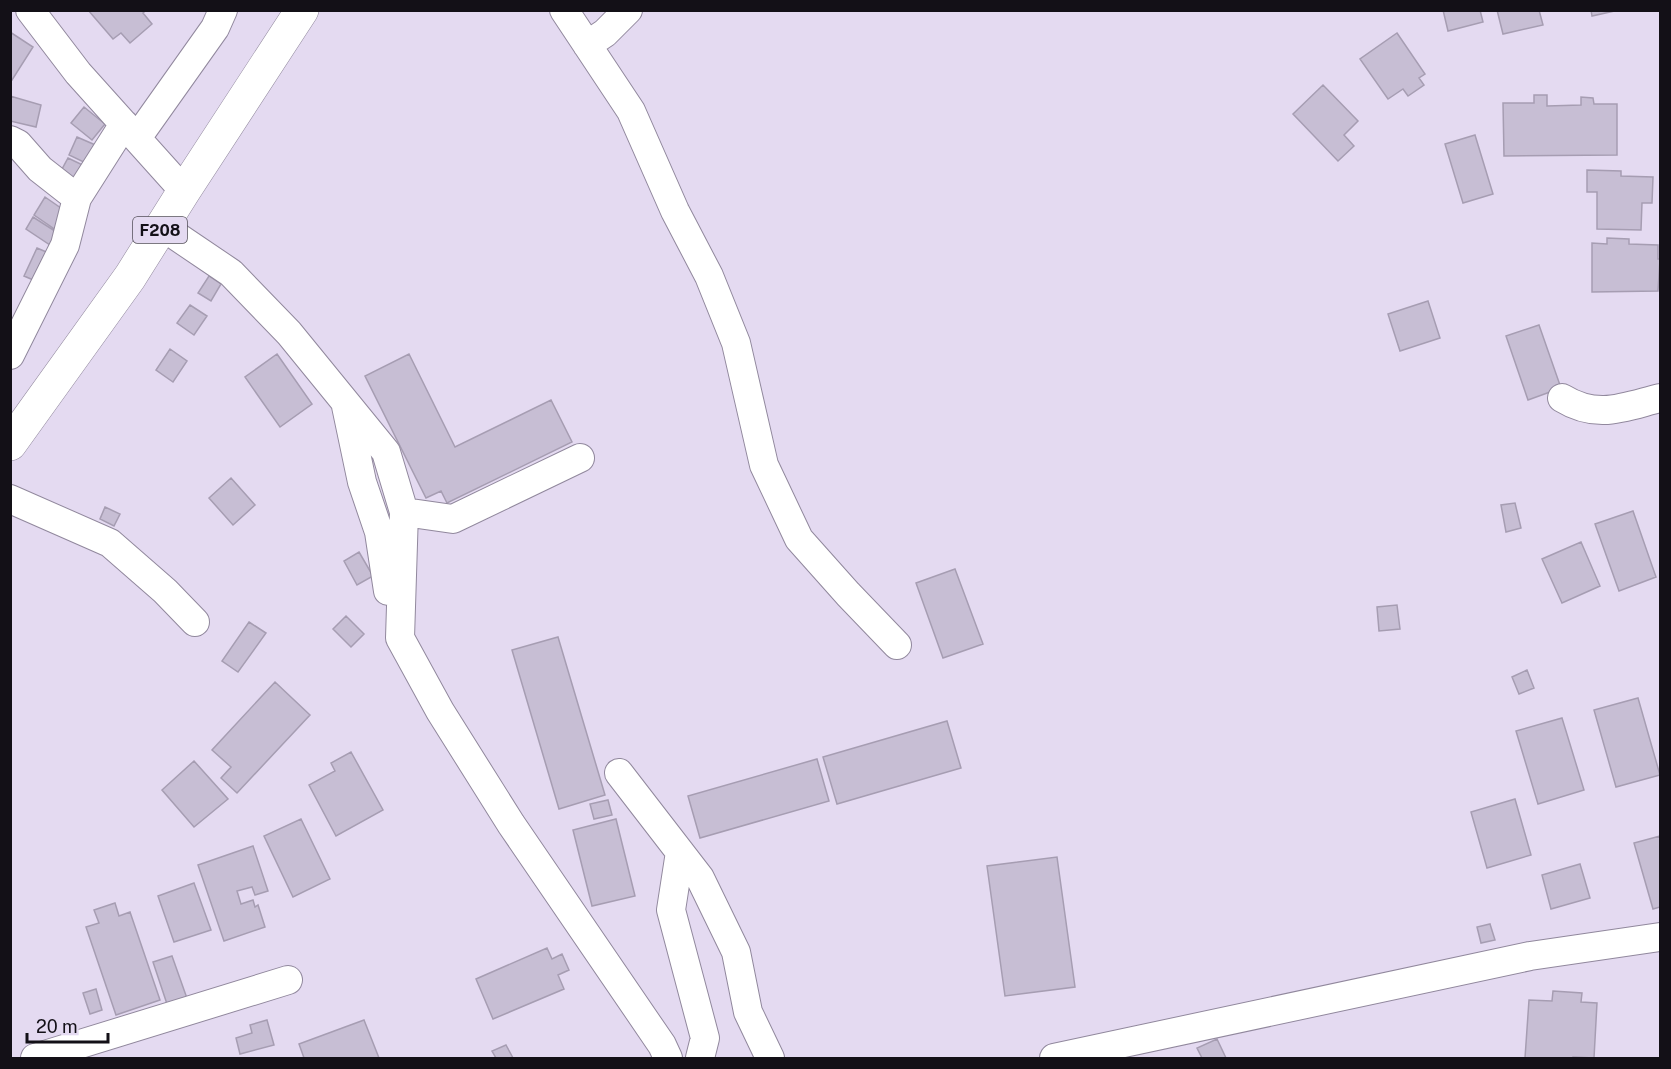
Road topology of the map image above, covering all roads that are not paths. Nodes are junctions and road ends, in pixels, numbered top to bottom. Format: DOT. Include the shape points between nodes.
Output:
graph roads {
  1 [pos="30,10"];
  2 [pos="223,10"];
  3 [pos="302,10"];
  4 [pos="564,10"];
  5 [pos="628,10"];
  6 [pos="587,45"];
  7 [pos="130,131"];
  8 [pos="10,140"];
  9 [pos="184,190"];
  10 [pos="77,198"];
  11 [pos="163,227"];
  12 [pos="10,355"];
  13 [pos="1562,398"];
  14 [pos="1660,398"];
  15 [pos="345,400"];
  16 [pos="10,444"];
  17 [pos="580,458"];
  18 [pos="10,499"];
  19 [pos="404,512"];
  20 [pos="195,622"];
  21 [pos="400,638"];
  22 [pos="897,645"];
  23 [pos="620,773"];
  24 [pos="680,852"];
  25 [pos="1660,937"];
  26 [pos="288,980"];
  27 [pos="35,1059"];
  28 [pos="669,1059"];
  29 [pos="700,1059"];
  30 [pos="770,1059"];
  31 [pos="1054,1059"];
  1 -- 7 [label="street" via="78,73"];
  2 -- 7 [label="street" via="214,28"];
  3 -- 9 [label="main road, F208"];
  4 -- 6 [label="street"];
  5 -- 6 [label="street"];
  6 -- 22 [label="street" via="631,111 709,276 736,343 764,465 799,539"];
  7 -- 9 [label="street"];
  7 -- 10 [label="street"];
  8 -- 10 [label="street"];
  9 -- 11 [label="main road, F208"];
  10 -- 12 [label="street" via="65,244"];
  11 -- 15 [label="street" via="231,273 289,333"];
  11 -- 16 [label="main road, F208"];
  13 -- 14 [label="street" via="1596,412"];
  15 -- 19 [label="street" via="386,452"];
  15 -- 21 [label="street" via="362,483 379,532 388,594"];
  17 -- 19 [label="street" via="453,519"];
  18 -- 20 [label="street" via="110,543"];
  19 -- 21 [label="street"];
  21 -- 28 [label="street" via="440,711 511,824"];
  23 -- 24 [label="street"];
  24 -- 29 [label="street" via="671,910 705,1038"];
  24 -- 30 [label="street" via="700,878 736,952 748,1012"];
  25 -- 31 [label="street" via="1530,956"];
  26 -- 27 [label="street"];
}
